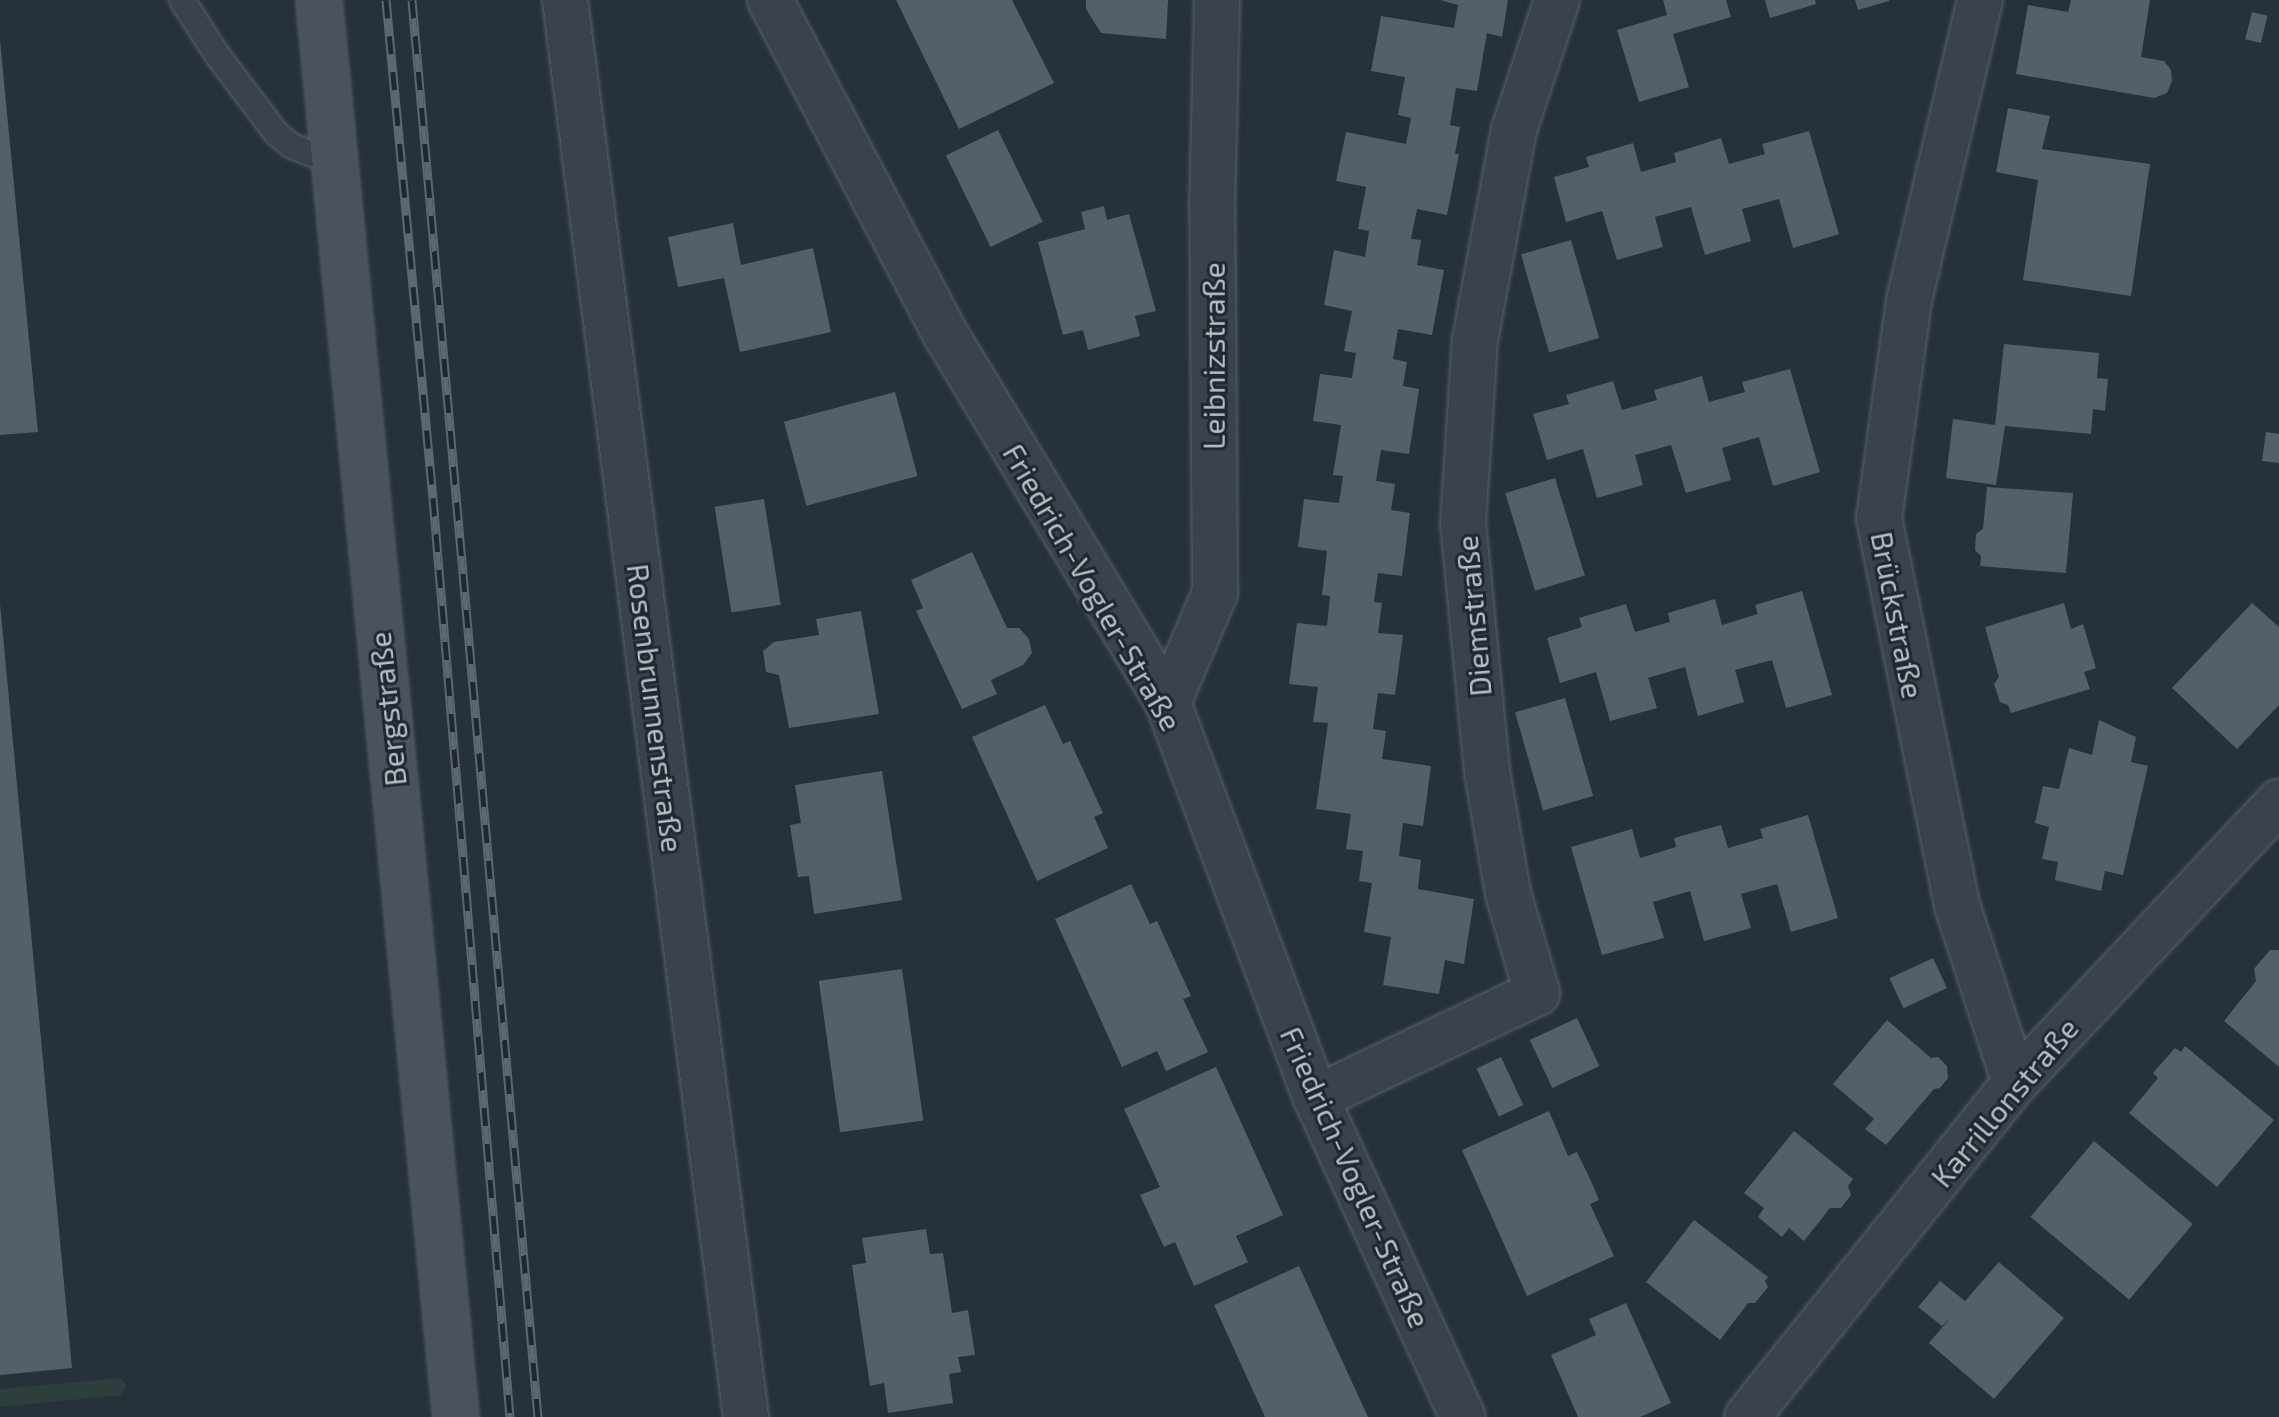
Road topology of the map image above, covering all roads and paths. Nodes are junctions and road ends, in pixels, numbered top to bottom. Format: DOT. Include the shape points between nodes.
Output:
graph roads {
  1 [pos="182,0"];
  2 [pos="319,0"];
  3 [pos="565,0"];
  4 [pos="770,0"];
  5 [pos="1217,0"];
  6 [pos="1557,0"];
  7 [pos="1980,0"];
  8 [pos="333,154"];
  9 [pos="1168,703"];
  10 [pos="2279,802"];
  11 [pos="2015,1083"];
  12 [pos="1316,1098"];
  13 [pos="456,1417"];
  14 [pos="746,1417"];
  15 [pos="1463,1417"];
  16 [pos="1747,1417"];
  1 -- 8 [label="lane" via="277,134 312,154"];
  2 -- 8 [label="main road, Bergstraße"];
  3 -- 14 [label="street, Rosenbrunnenstraße"];
  4 -- 9 [label="street, Friedrich-Vogler-Straße" via="946,335"];
  5 -- 9 [label="street, Leibnizstraße" via="1212,207 1215,593"];
  6 -- 12 [label="street, Diemstraße" via="1514,130 1475,340 1463,524 1487,771 1508,893 1537,993"];
  7 -- 11 [label="street, Brückstraße" via="1909,300 1879,518 1957,905"];
  8 -- 13 [label="main road, Bergstraße"];
  9 -- 12 [label="street, Friedrich-Vogler-Straße"];
  10 -- 11 [label="street, Karrillonstraße"];
  11 -- 16 [label="street, Karrillonstraße"];
  12 -- 15 [label="street, Friedrich-Vogler-Straße"];
}
